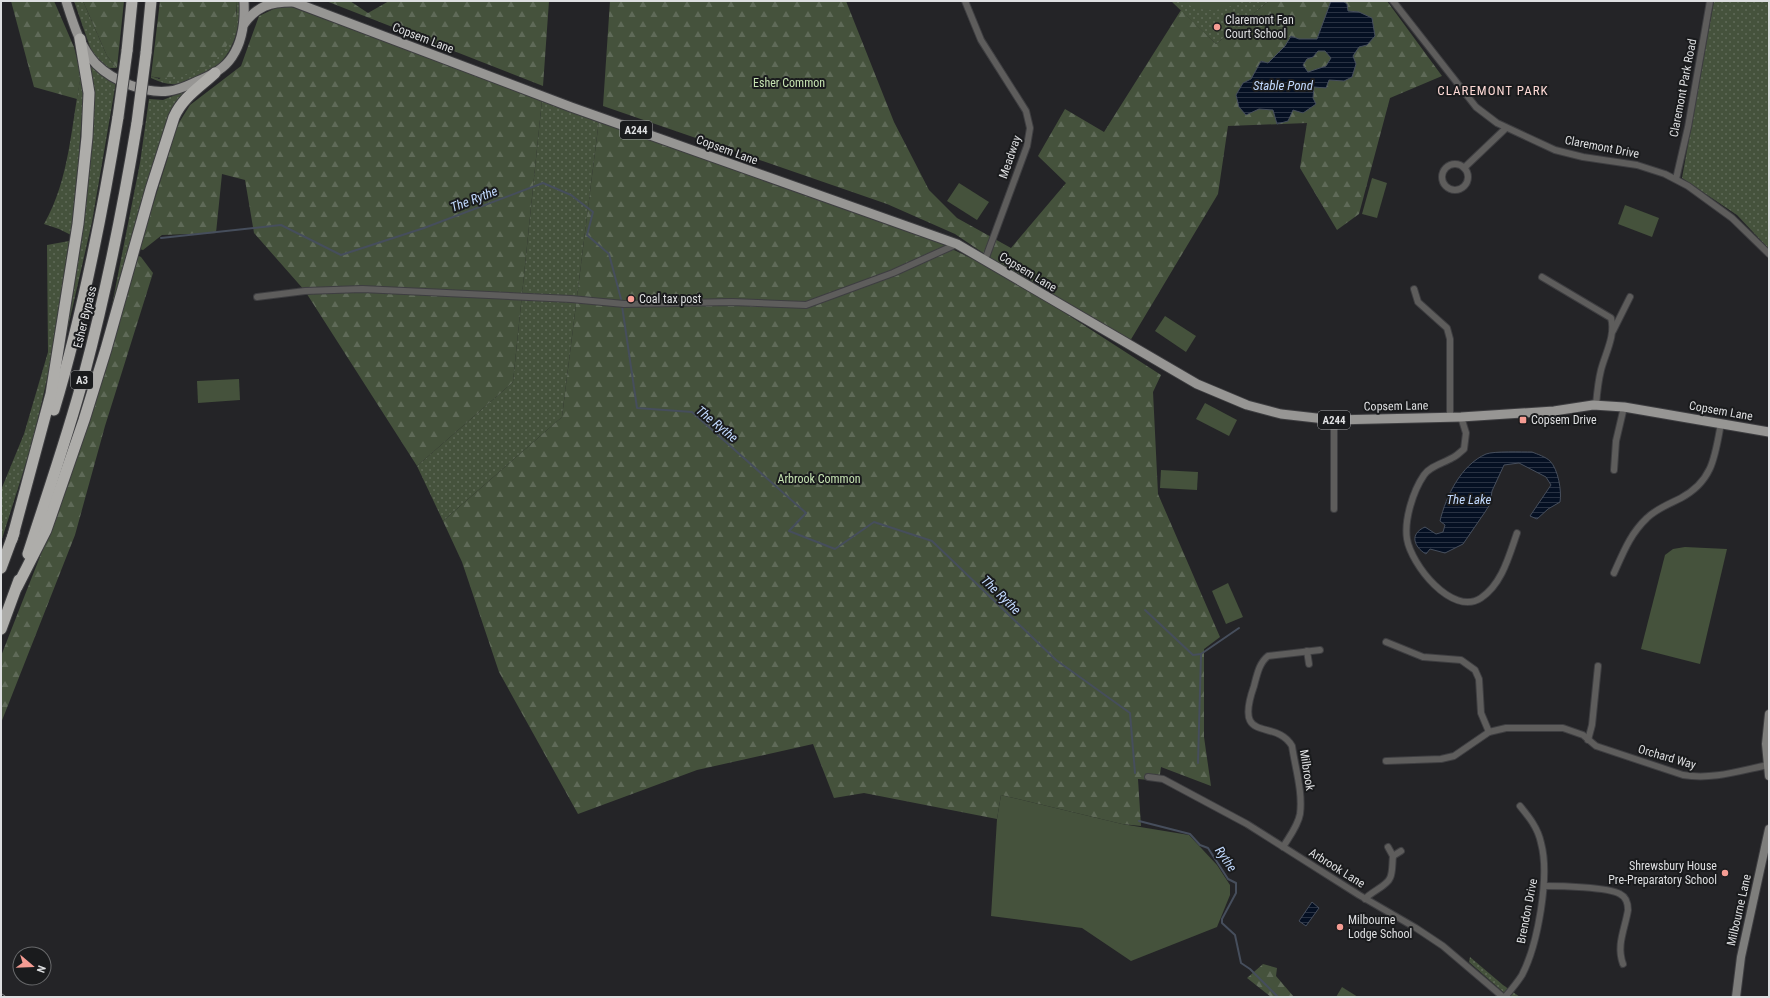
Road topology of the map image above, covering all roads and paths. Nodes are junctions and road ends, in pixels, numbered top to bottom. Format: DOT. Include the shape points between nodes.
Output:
graph roads {
  1 [pos="66,1"];
  2 [pos="132,1"];
  3 [pos="151,1"];
  4 [pos="244,1"];
  5 [pos="965,1"];
  6 [pos="1393,1"];
  7 [pos="1710,1"];
  8 [pos="293,2"];
  9 [pos="243,25"];
  10 [pos="80,39"];
  11 [pos="215,73"];
  12 [pos="1506,128"];
  13 [pos="1464,168"];
  14 [pos="1676,179"];
  15 [pos="957,244"];
  16 [pos="1769,254"];
  17 [pos="985,260"];
  18 [pos="1542,277"];
  19 [pos="1414,289"];
  20 [pos="257,297"];
  21 [pos="1630,297"];
  22 [pos="1612,334"];
  23 [pos="1596,405"];
  24 [pos="1624,407"];
  25 [pos="1450,417"];
  26 [pos="1461,417"];
  27 [pos="1334,420"];
  28 [pos="1721,423"];
  29 [pos="1769,432"];
  30 [pos="1614,470"];
  31 [pos="1334,508"];
  32 [pos="1517,533"];
  33 [pos="12,539"];
  34 [pos="1,568"];
  35 [pos="1614,573"];
  36 [pos="17,587"];
  37 [pos="1,629"];
  38 [pos="1386,642"];
  39 [pos="1320,650"];
  40 [pos="1307,651"];
  41 [pos="1309,664"];
  42 [pos="1598,666"];
  43 [pos="1769,714"];
  44 [pos="1489,732"];
  45 [pos="1588,740"];
  46 [pos="1386,761"];
  47 [pos="1768,765"];
  48 [pos="1769,776"];
  49 [pos="1148,777"];
  50 [pos="1520,806"];
  51 [pos="1769,829"];
  52 [pos="1283,847"];
  53 [pos="1388,847"];
  54 [pos="1401,850"];
  55 [pos="1393,856"];
  56 [pos="1544,886"];
  57 [pos="1365,899"];
  58 [pos="1623,964"];
  59 [pos="1504,997"];
  60 [pos="1736,997"];
  1 -- 10 [label="main road"];
  2 -- 33 [label="highway, Esher Bypass / A3, bridge" via="118,117 94,252 59,392"];
  3 -- 36 [label="highway, Esher Bypass / A3, bridge" via="137,123 117,236 87,361 57,465"];
  4 -- 9 [label="main road"];
  5 -- 17 [label="street, Meadway" via="982,40 1026,110 1030,128 1027,146"];
  6 -- 12 [label="street, Claremont Drive" via="1476,107"];
  7 -- 14 [label="street, Claremont Park Road" via="1688,127"];
  8 -- 9 [label="main road, Copsem Lane / A244" via="274,2 262,6"];
  8 -- 15 [label="main road, Copsem Lane / A244" via="571,107"];
  9 -- 11 [label="main road" via="234,53"];
  10 -- 11 [label="main road" via="90,57 104,71 151,91 183,88"];
  10 -- 33 [label="highway" via="88,80 88,106 74,252 51,394"];
  11 -- 36 [label="highway" via="188,96 174,117 84,420 46,530"];
  12 -- 13 [label="street"];
  12 -- 14 [label="street, Claremont Drive" via="1555,150 1637,165"];
  13 -- 13 [label="street" via="1467,179 1464,186 1456,190 1445,185 1442,175 1446,168 1456,164"];
  14 -- 16 [label="street, Claremont Drive" via="1732,218"];
  15 -- 17 [label="main road, Copsem Lane / A244"];
  15 -- 20 [label="street" via="893,273 806,305 732,302 624,304 571,299 362,290 305,291"];
  17 -- 27 [label="main road, Copsem Lane / A244" via="1200,386 1247,405 1281,414"];
  18 -- 22 [label="street" via="1611,318"];
  19 -- 25 [label="street" via="1418,302 1447,328 1450,346"];
  21 -- 22 [label="street"];
  22 -- 23 [label="street" via="1601,372"];
  23 -- 24 [label="main road, Copsem Lane / A244"];
  23 -- 26 [label="main road, Copsem Lane / A244" via="1554,411"];
  24 -- 28 [label="main road, Copsem Lane / A244"];
  24 -- 30 [label="street" via="1616,441"];
  25 -- 26 [label="main road, Copsem Lane / A244"];
  25 -- 27 [label="main road, Copsem Lane / A244"];
  26 -- 32 [label="street" via="1466,433 1464,449 1424,474 1406,518 1407,540 1416,564 1435,586 1450,597 1464,603 1479,599 1489,591 1499,577 1507,563"];
  27 -- 31 [label="street"];
  28 -- 29 [label="main road, Copsem Lane / A244"];
  28 -- 35 [label="street" via="1709,473 1693,491 1653,513 1636,529 1629,538"];
  33 -- 34 [label="highway, Esher Bypass / A3"];
  36 -- 37 [label="highway, Esher Bypass / A3"];
  38 -- 44 [label="street" via="1423,657 1461,660 1475,670 1480,679 1480,713"];
  39 -- 40 [label="street, Milbrook"];
  40 -- 41 [label="street"];
  40 -- 52 [label="street, Milbrook" via="1280,653 1264,659 1247,706 1249,719 1256,727 1283,736 1292,746 1300,814"];
  42 -- 45 [label="street"];
  43 -- 47 [label="street" via="1766,744"];
  44 -- 45 [label="street, Orchard Way" via="1506,728 1554,727 1583,735"];
  44 -- 46 [label="street" via="1454,756 1441,759"];
  45 -- 47 [label="street, Orchard Way" via="1596,746 1620,755 1696,778"];
  47 -- 48 [label="street"];
  49 -- 52 [label="street, Arbrook Lane" via="1163,779 1186,790"];
  50 -- 56 [label="street, Brendon Drive" via="1530,817 1541,842"];
  51 -- 60 [label="street, Milbourne Lane" via="1741,957"];
  52 -- 57 [label="street, Arbrook Lane"];
  53 -- 55 [label="street"];
  54 -- 55 [label="street"];
  55 -- 57 [label="street" via="1390,878 1386,884 1374,890"];
  56 -- 58 [label="street" via="1606,890 1621,894 1628,909 1619,954"];
  56 -- 59 [label="street, Brendon Drive" via="1540,916 1522,974"];
  57 -- 59 [label="street, Arbrook Lane" via="1443,946"];
}
